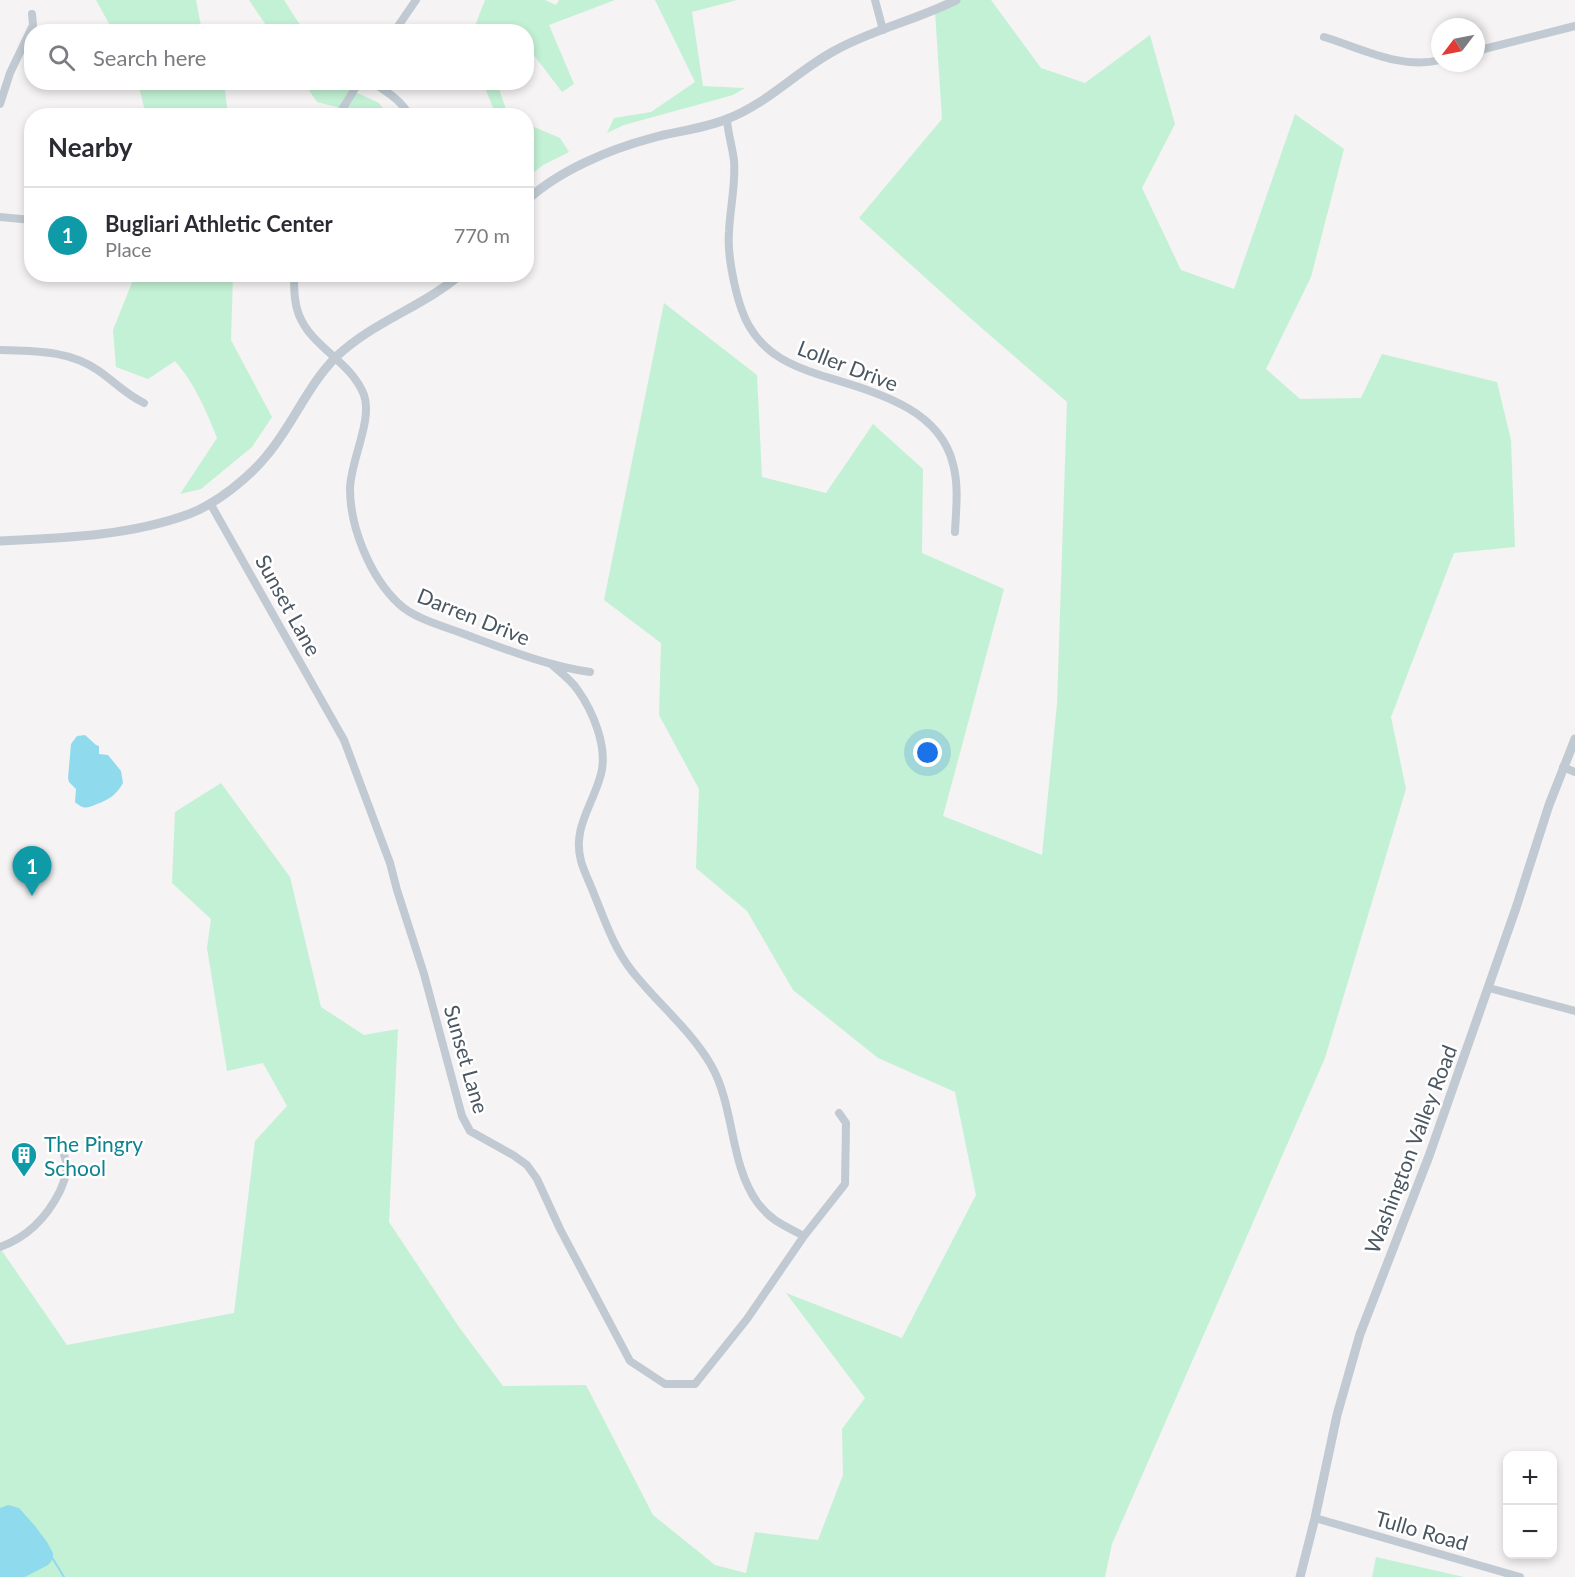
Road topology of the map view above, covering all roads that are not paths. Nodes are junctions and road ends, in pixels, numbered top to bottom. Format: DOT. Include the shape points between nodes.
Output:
graph roads {
  1 [pos="416,0"];
  2 [pos="875,0"];
  3 [pos="957,0"];
  4 [pos="32,14"];
  5 [pos="33,24"];
  6 [pos="400,24"];
  7 [pos="1575,26"];
  8 [pos="883,30"];
  9 [pos="1324,37"];
  10 [pos="24,44"];
  11 [pos="1485,49"];
  12 [pos="1431,62"];
  13 [pos="354,90"];
  14 [pos="384,90"];
  15 [pos="0,104"];
  16 [pos="343,108"];
  17 [pos="406,108"];
  18 [pos="727,120"];
  19 [pos="534,195"];
  20 [pos="0,218"];
  21 [pos="24,220"];
  22 [pos="294,282"];
  23 [pos="451,282"];
  24 [pos="0,350"];
  25 [pos="336,357"];
  26 [pos="144,403"];
  27 [pos="210,503"];
  28 [pos="955,532"];
  29 [pos="0,541"];
  30 [pos="551,664"];
  31 [pos="590,672"];
  32 [pos="1575,739"];
  33 [pos="1563,767"];
  34 [pos="1575,772"];
  35 [pos="1489,988"];
  36 [pos="1575,1011"];
  37 [pos="838,1113"];
  38 [pos="64,1155"];
  39 [pos="804,1236"];
  40 [pos="0,1247"];
  41 [pos="1315,1518"];
  42 [pos="1300,1577"];
  43 [pos="1520,1577"];
  1 -- 6 [label="street"];
  2 -- 8 [label="street"];
  3 -- 8 [label="street"];
  4 -- 5 [label="street"];
  7 -- 11 [label="street"];
  8 -- 18 [label="street" via="817,61"];
  9 -- 12 [label="street" via="1388,59"];
  10 -- 15 [label="street"];
  13 -- 16 [label="street"];
  14 -- 17 [label="street"];
  18 -- 19 [label="street" via="621,147"];
  18 -- 28 [label="street, Loller Drive" via="734,160 729,235 738,300 749,327 762,345 781,359 876,393 915,412 931,426 953,463 957,485"];
  20 -- 21 [label="street"];
  22 -- 25 [label="street, Darren Drive" via="298,315 314,339"];
  23 -- 25 [label="street"];
  24 -- 26 [label="street" via="69,356 97,369"];
  25 -- 27 [label="street" via="261,464"];
  25 -- 30 [label="street, Darren Drive" via="355,379 366,406 351,475 351,516 380,581 408,611"];
  27 -- 29 [label="street" via="189,514 135,528"];
  27 -- 39 [label="street, Sunset Lane" via="344,740 390,863 462,1116 470,1131 527,1165 537,1179 630,1361 665,1384 695,1384 747,1319"];
  30 -- 31 [label="street, Darren Drive"];
  30 -- 39 [label="street" via="576,687 596,725 601,746 601,774 578,844 581,862 612,939 632,972 712,1067 748,1186 772,1220"];
  32 -- 33 [label="street, Washington Valley Road"];
  33 -- 34 [label="street"];
  33 -- 35 [label="street, Washington Valley Road"];
  35 -- 36 [label="street"];
  35 -- 41 [label="street, Washington Valley Road" via="1360,1335 1337,1415"];
  37 -- 39 [label="street" via="846,1123 845,1184"];
  38 -- 40 [label="street" via="67,1171 48,1214 31,1230"];
  41 -- 42 [label="street, Washington Valley Road"];
  41 -- 43 [label="street, Tullo Road"];
}
